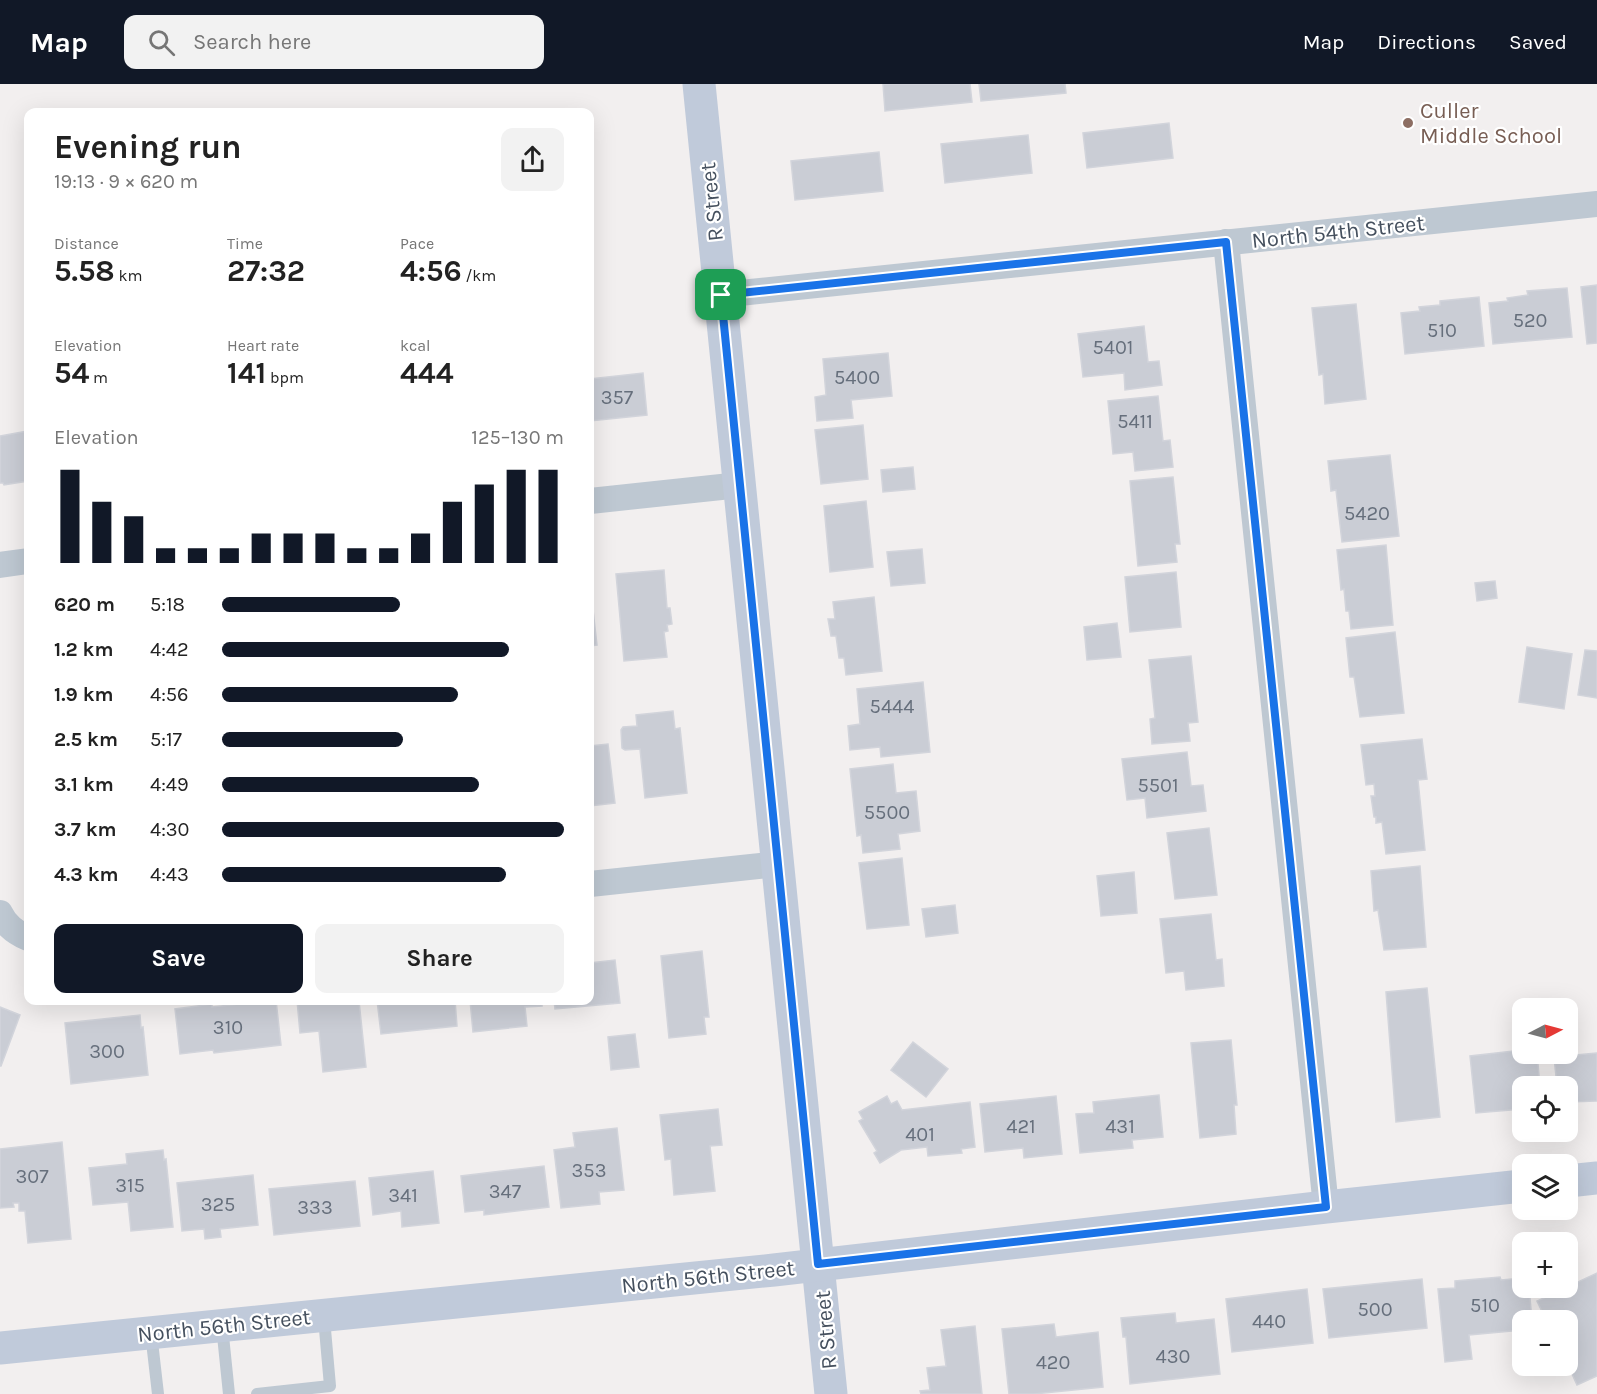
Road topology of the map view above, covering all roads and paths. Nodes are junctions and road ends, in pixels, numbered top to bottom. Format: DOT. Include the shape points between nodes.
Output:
graph roads {
  1 [pos="699,84"];
  2 [pos="1597,204"];
  3 [pos="1226,242"];
  4 [pos="721,295"];
  5 [pos="740,485"];
  6 [pos="594,501"];
  7 [pos="24,561"];
  8 [pos="1,564"];
  9 [pos="778,864"];
  10 [pos="594,884"];
  11 [pos="0,913"];
  12 [pos="24,936"];
  13 [pos="1597,1178"];
  14 [pos="1578,1180"];
  15 [pos="1512,1187"];
  16 [pos="1326,1207"];
  17 [pos="818,1264"];
  18 [pos="323,1315"];
  19 [pos="222,1325"];
  20 [pos="151,1332"];
  21 [pos="0,1348"];
  22 [pos="158,1394"];
  23 [pos="229,1394"];
  24 [pos="256,1394"];
  25 [pos="831,1394"];
  1 -- 4 [label="main road, R Street"];
  2 -- 3 [label="street, North 54th Street"];
  3 -- 4 [label="street, North 54th Street"];
  3 -- 16 [label="street"];
  4 -- 5 [label="main road, R Street"];
  5 -- 6 [label="street"];
  5 -- 9 [label="main road, R Street"];
  7 -- 8 [label="street"];
  9 -- 10 [label="street"];
  9 -- 17 [label="main road, R Street"];
  11 -- 12 [label="street" via="3,921"];
  13 -- 14 [label="main road"];
  15 -- 16 [label="main road, North 56th Street"];
  16 -- 17 [label="main road, North 56th Street"];
  17 -- 18 [label="main road, North 56th Street"];
  17 -- 25 [label="main road, R Street"];
  18 -- 19 [label="main road, North 56th Street"];
  18 -- 24 [label="lane" via="330,1386"];
  19 -- 20 [label="main road, North 56th Street"];
  19 -- 23 [label="lane"];
  20 -- 21 [label="main road, North 56th Street"];
  20 -- 22 [label="lane"];
}
